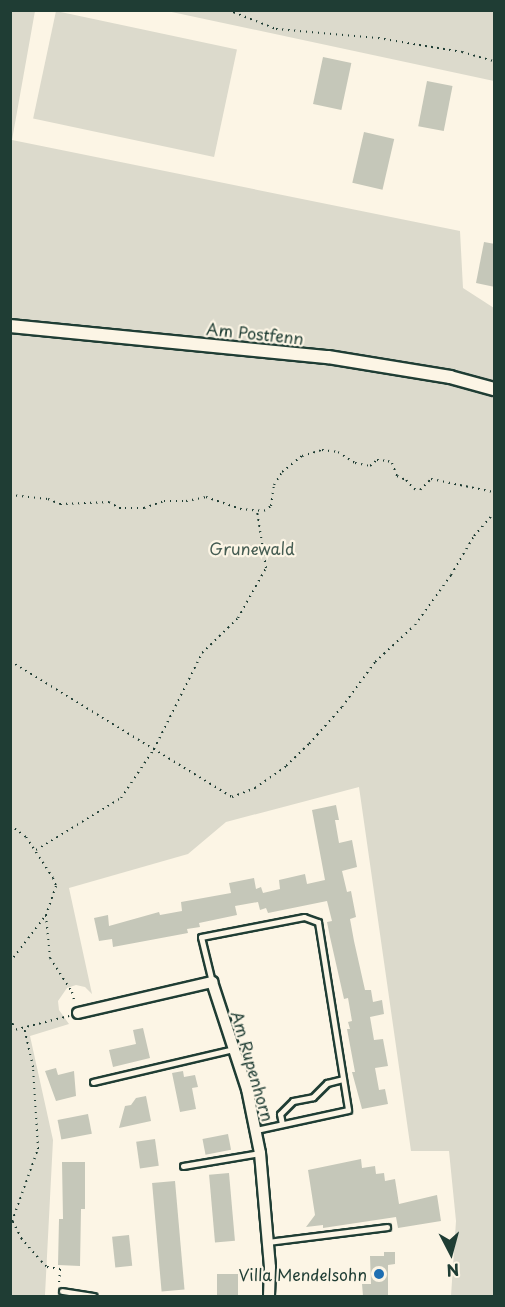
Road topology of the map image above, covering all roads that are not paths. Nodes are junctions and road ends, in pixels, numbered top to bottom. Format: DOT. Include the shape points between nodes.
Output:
graph roads {
  1 [pos="10,326"];
  2 [pos="495,389"];
  3 [pos="212,982"];
  4 [pos="78,1014"];
  5 [pos="235,1049"];
  6 [pos="343,1079"];
  7 [pos="93,1082"];
  8 [pos="282,1124"];
  9 [pos="256,1130"];
  10 [pos="260,1153"];
  11 [pos="183,1166"];
  12 [pos="387,1227"];
  13 [pos="268,1242"];
  14 [pos="62,1291"];
  15 [pos="94,1296"];
  16 [pos="269,1296"];
  1 -- 2 [label="street, Am Postfenn" via="328,357 439,375"];
  3 -- 4 [label="street"];
  3 -- 5 [label="street, Am Rupenhorn"];
  3 -- 6 [label="lane" via="201,937 304,917 318,922"];
  5 -- 7 [label="lane"];
  5 -- 9 [label="street, Am Rupenhorn"];
  6 -- 8 [label="lane" via="327,1083 313,1097 293,1101 280,1114"];
  6 -- 8 [label="lane" via="348,1110"];
  8 -- 9 [label="lane"];
  9 -- 10 [label="street, Am Rupenhorn"];
  10 -- 11 [label="lane"];
  10 -- 13 [label="street, Am Rupenhorn"];
  12 -- 13 [label="lane"];
  13 -- 16 [label="street, Am Rupenhorn"];
  14 -- 15 [label="lane"];
}
